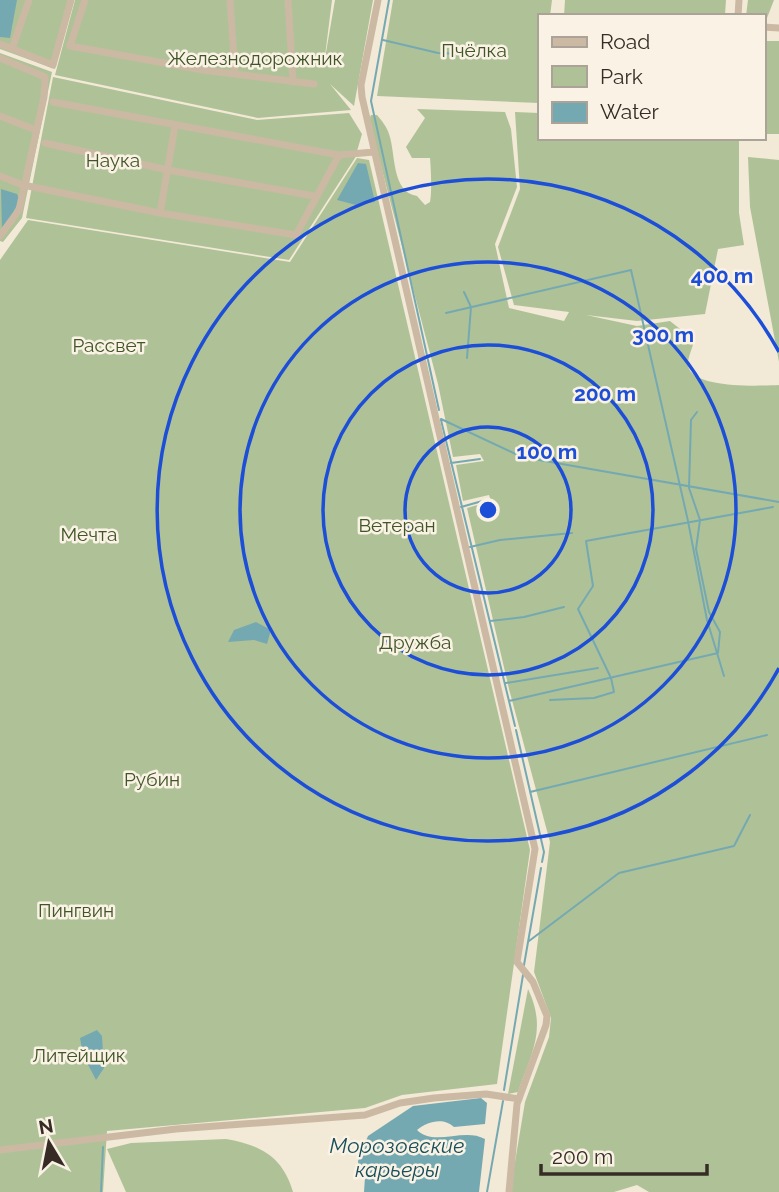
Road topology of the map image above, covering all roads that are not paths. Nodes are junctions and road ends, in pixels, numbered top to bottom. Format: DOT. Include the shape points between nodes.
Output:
graph roads {
  1 [pos="29,0"];
  2 [pos="71,0"];
  3 [pos="85,0"];
  4 [pos="230,0"];
  5 [pos="288,0"];
  6 [pos="377,0"];
  7 [pos="0,44"];
  8 [pos="12,49"];
  9 [pos="0,58"];
  10 [pos="235,74"];
  11 [pos="293,82"];
  12 [pos="314,83"];
  13 [pos="53,102"];
  14 [pos="0,116"];
  15 [pos="176,126"];
  16 [pos="36,130"];
  17 [pos="45,143"];
  18 [pos="374,152"];
  19 [pos="338,155"];
  20 [pos="168,170"];
  21 [pos="0,176"];
  22 [pos="23,185"];
  23 [pos="314,196"];
  24 [pos="160,213"];
  25 [pos="0,236"];
  26 [pos="519,1099"];
  27 [pos="0,1150"];
  28 [pos="509,1192"];
  1 -- 8 [label="street"];
  2 -- 8 [label="street" via="53,65"];
  3 -- 10 [label="street" via="70,46"];
  4 -- 10 [label="street"];
  5 -- 11 [label="street"];
  6 -- 18 [label="street" via="361,85"];
  7 -- 8 [label="street"];
  9 -- 16 [label="street" via="45,77"];
  10 -- 11 [label="street"];
  11 -- 12 [label="street"];
  13 -- 15 [label="street"];
  14 -- 16 [label="street"];
  15 -- 19 [label="street"];
  15 -- 20 [label="street"];
  16 -- 22 [label="street"];
  17 -- 20 [label="street"];
  18 -- 19 [label="street"];
  18 -- 26 [label="street" via="536,849 517,962 533,982 547,1016"];
  19 -- 23 [label="street"];
  20 -- 23 [label="street"];
  20 -- 24 [label="street"];
  21 -- 22 [label="street"];
  22 -- 24 [label="street"];
  22 -- 25 [label="street" via="19,210"];
  23 -- 24 [label="street" via="296,235"];
  26 -- 27 [label="street" via="486,1094 424,1099 365,1115 176,1129"];
  26 -- 28 [label="street"];
}
